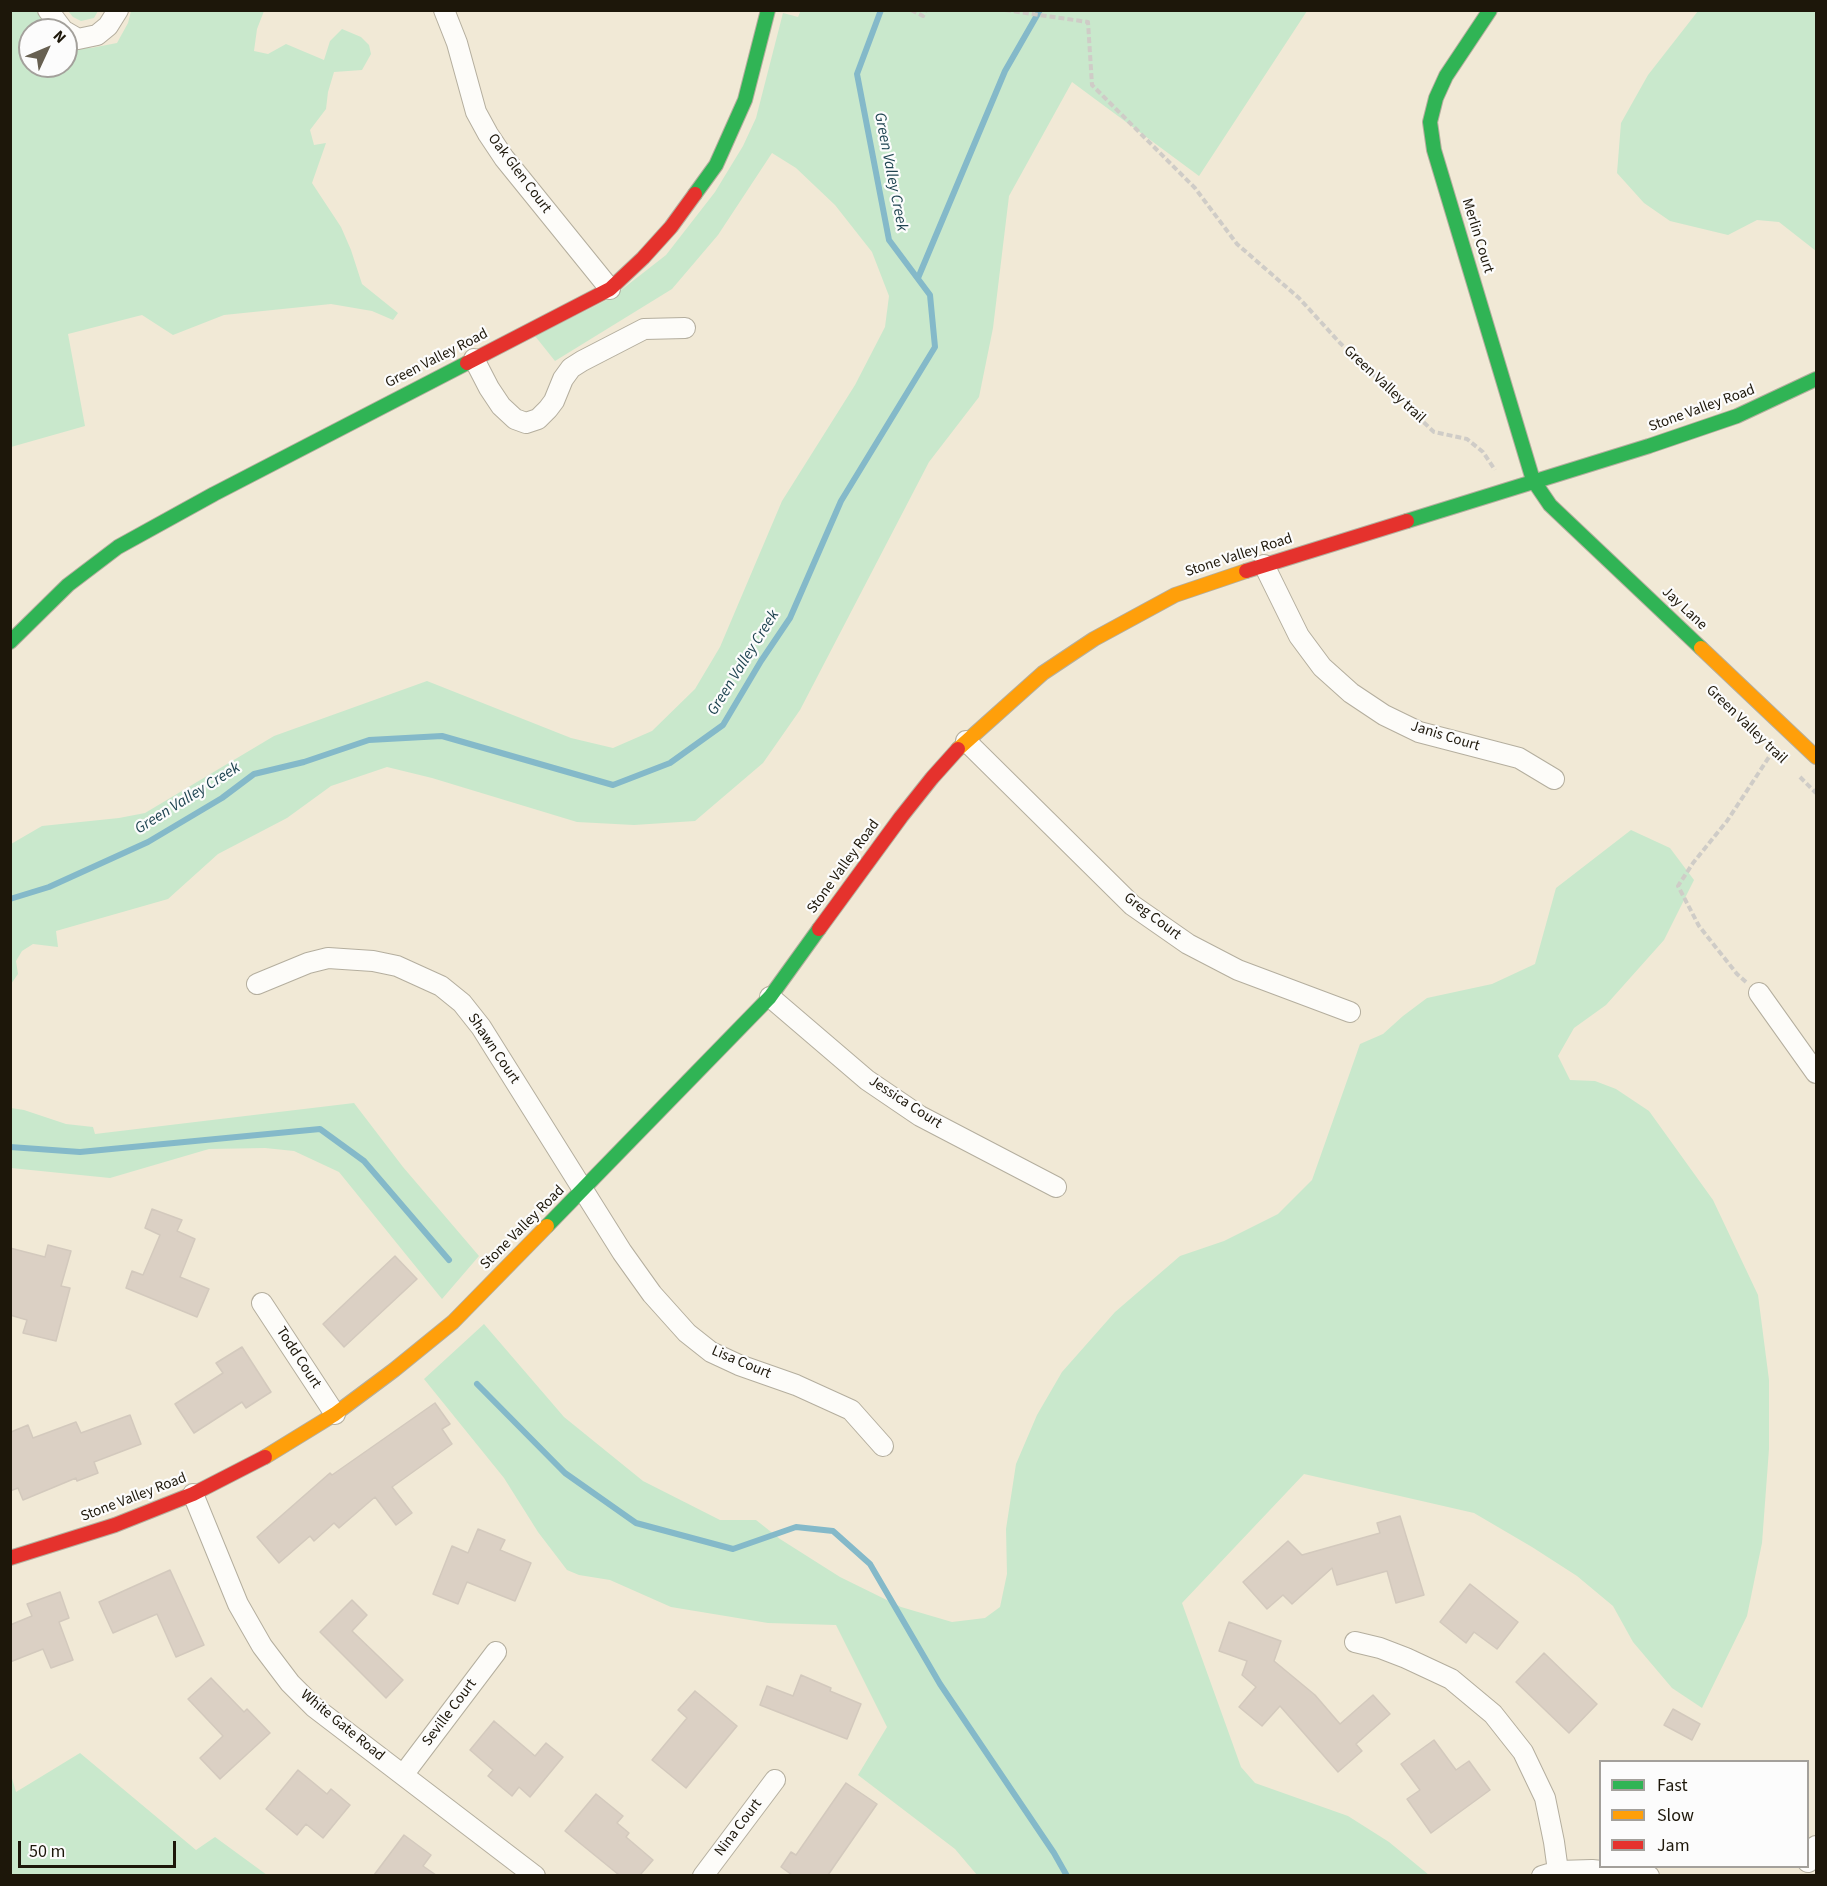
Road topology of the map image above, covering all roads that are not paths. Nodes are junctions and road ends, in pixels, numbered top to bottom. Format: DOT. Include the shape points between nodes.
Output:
graph roads {
  1 [pos="118,10"];
  2 [pos="444,10"];
  3 [pos="768,10"];
  4 [pos="1490,10"];
  5 [pos="78,39"];
  6 [pos="610,289"];
  7 [pos="685,328"];
  8 [pos="474,359"];
  9 [pos="1816,379"];
  10 [pos="1533,480"];
  11 [pos="1264,565"];
  12 [pos="10,642"];
  13 [pos="966,741"];
  14 [pos="1816,757"];
  15 [pos="1554,779"];
  16 [pos="257,984"];
  17 [pos="1759,993"];
  18 [pos="770,997"];
  19 [pos="1350,1012"];
  20 [pos="1816,1073"];
  21 [pos="1056,1186"];
  22 [pos="584,1190"];
  23 [pos="262,1303"];
  24 [pos="335,1414"];
  25 [pos="883,1446"];
  26 [pos="193,1494"];
  27 [pos="10,1558"];
  28 [pos="1355,1642"];
  29 [pos="496,1652"];
  30 [pos="403,1774"];
  31 [pos="775,1780"];
  32 [pos="1816,1846"];
  33 [pos="1809,1860"];
  34 [pos="1550,1873"];
  35 [pos="535,1875"];
  36 [pos="703,1875"];
  37 [pos="1649,1875"];
  1 -- 5 [label="street" via="97,35"];
  2 -- 6 [label="street, Oak Glen Court" via="476,112 488,134"];
  3 -- 6 [label="street, Green Valley Road" via="745,100 716,165 671,227"];
  4 -- 10 [label="street, Merlin Court" via="1446,76 1430,122 1434,150"];
  6 -- 8 [label="street, Green Valley Road"];
  7 -- 8 [label="street" via="644,329 582,361 563,379 548,409 538,419 526,423 501,406"];
  8 -- 12 [label="street, Green Valley Road" via="118,547 68,585"];
  9 -- 10 [label="street, Stone Valley Road" via="1737,416"];
  10 -- 11 [label="street, Stone Valley Road"];
  10 -- 14 [label="street, Jay Lane" via="1550,505"];
  11 -- 13 [label="street, Stone Valley Road" via="1175,595 1094,639 1043,673"];
  11 -- 15 [label="street, Janis Court" via="1299,636 1322,667 1351,693 1419,732 1519,758"];
  13 -- 18 [label="street, Stone Valley Road" via="901,817"];
  13 -- 19 [label="street, Greg Court" via="1132,905 1188,944 1238,970"];
  16 -- 22 [label="street, Shawn Court" via="328,958 397,966 441,986 462,1003 481,1027"];
  17 -- 20 [label="street"];
  18 -- 21 [label="street, Jessica Court" via="867,1080 920,1116"];
  18 -- 22 [label="street, Stone Valley Road"];
  22 -- 24 [label="street, Stone Valley Road" via="453,1322"];
  22 -- 25 [label="street, Lisa Court" via="652,1294 687,1333 729,1361 851,1410"];
  23 -- 24 [label="street, Todd Court"];
  24 -- 26 [label="street, Stone Valley Road" via="264,1458"];
  26 -- 27 [label="street, Stone Valley Road" via="115,1525"];
  26 -- 30 [label="street, White Gate Road" via="238,1604 262,1646 314,1707"];
  28 -- 34 [label="street" via="1406,1658 1451,1679 1493,1714 1523,1752 1545,1798 1554,1842"];
  29 -- 30 [label="street, Seville Court"];
  30 -- 35 [label="street, White Gate Road"];
  31 -- 36 [label="street, Nina Court"];
  32 -- 33 [label="street"];
  34 -- 37 [label="street" via="1593,1870"];
}
